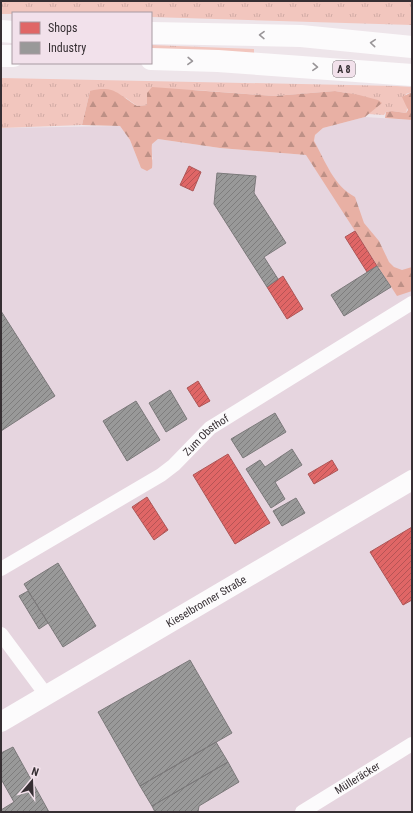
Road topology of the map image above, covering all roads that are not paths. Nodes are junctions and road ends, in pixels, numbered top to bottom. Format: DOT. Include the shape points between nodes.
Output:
graph roads {
  1 [pos="1,31"];
  2 [pos="12,32"];
  3 [pos="152,33"];
  4 [pos="412,47"];
  5 [pos="1,56"];
  6 [pos="12,56"];
  7 [pos="152,59"];
  8 [pos="412,75"];
  9 [pos="412,303"];
  10 [pos="412,480"];
  11 [pos="1,569"];
  12 [pos="1,634"];
  13 [pos="47,696"];
  14 [pos="1,722"];
  15 [pos="412,744"];
  16 [pos="302,812"];
  1 -- 2 [label="highway"];
  4 -- 3 [label="highway, one-way" via="301,36"];
  5 -- 6 [label="highway"];
  7 -- 8 [label="highway, A 8, one-way" via="218,61"];
  9 -- 11 [label="street, Zum Obsthof" via="210,428 161,475"];
  10 -- 13 [label="street, Kieselbronner Straße"];
  12 -- 13 [label="street"];
  13 -- 14 [label="street, Kieselbronner Straße"];
  15 -- 16 [label="street, Mülleräcker"];
}
